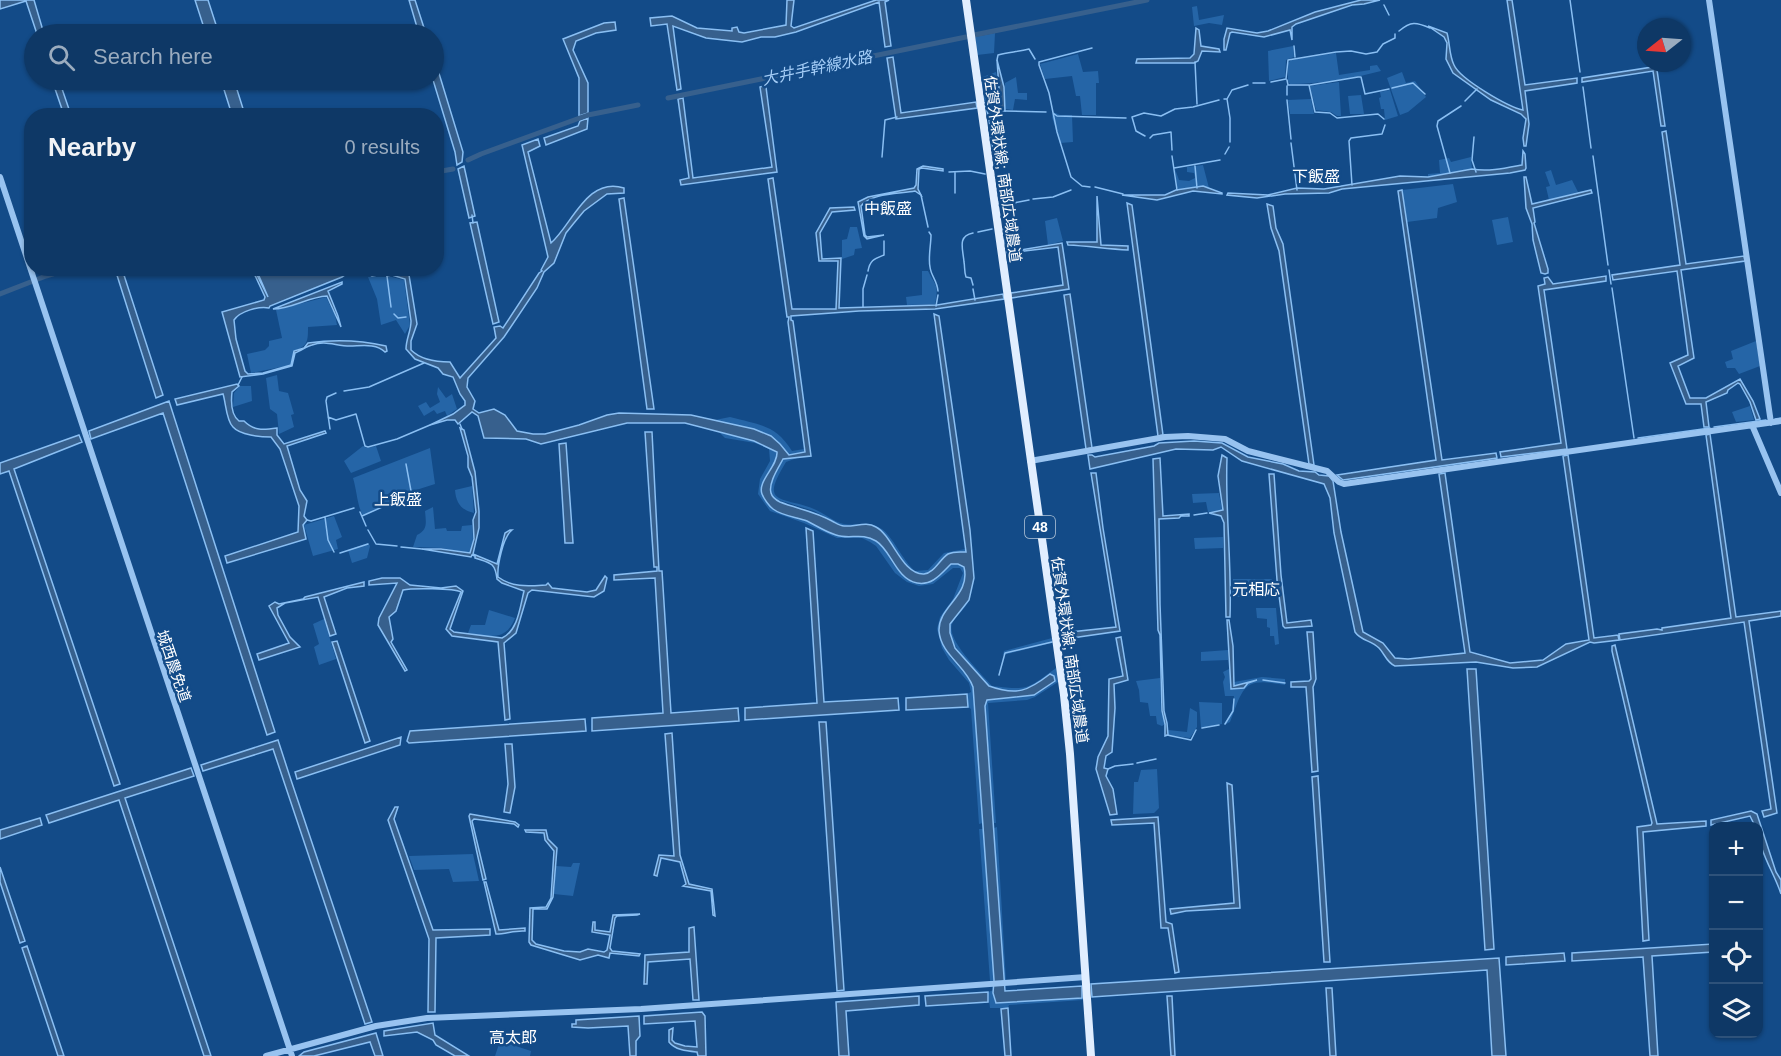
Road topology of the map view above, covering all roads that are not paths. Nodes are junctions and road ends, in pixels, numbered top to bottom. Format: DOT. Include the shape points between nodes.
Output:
graph roads {
  1 [pos="966,0"];
  2 [pos="1709,0"];
  3 [pos="0,177"];
  4 [pos="24,250"];
  5 [pos="32,276"];
  6 [pos="1781,421"];
  7 [pos="1771,423"];
  8 [pos="1752,425"];
  9 [pos="1030,461"];
  10 [pos="1781,493"];
  11 [pos="1086,977"];
  12 [pos="291,1052"];
  13 [pos="266,1056"];
  14 [pos="1091,1056"];
  1 -- 9 [label="main road, 佐賀外環状線; 南部広域農道 / 48"];
  2 -- 7 [label="street"];
  3 -- 4 [label="street, 城西農免道"];
  5 -- 12 [label="street, 城西農免道"];
  6 -- 7 [label="street"];
  7 -- 8 [label="street"];
  8 -- 9 [label="street" via="1344,484 1327,471 1248,451 1225,439 1188,436"];
  8 -- 10 [label="street"];
  9 -- 11 [label="main road, 佐賀外環状線; 南部広域農道 / 48" via="1069,742"];
  11 -- 12 [label="street" via="641,1009 427,1017 376,1026"];
  11 -- 14 [label="main road, 佐賀外環状線; 南部広域農道 / 48"];
  12 -- 13 [label="street"];
}
